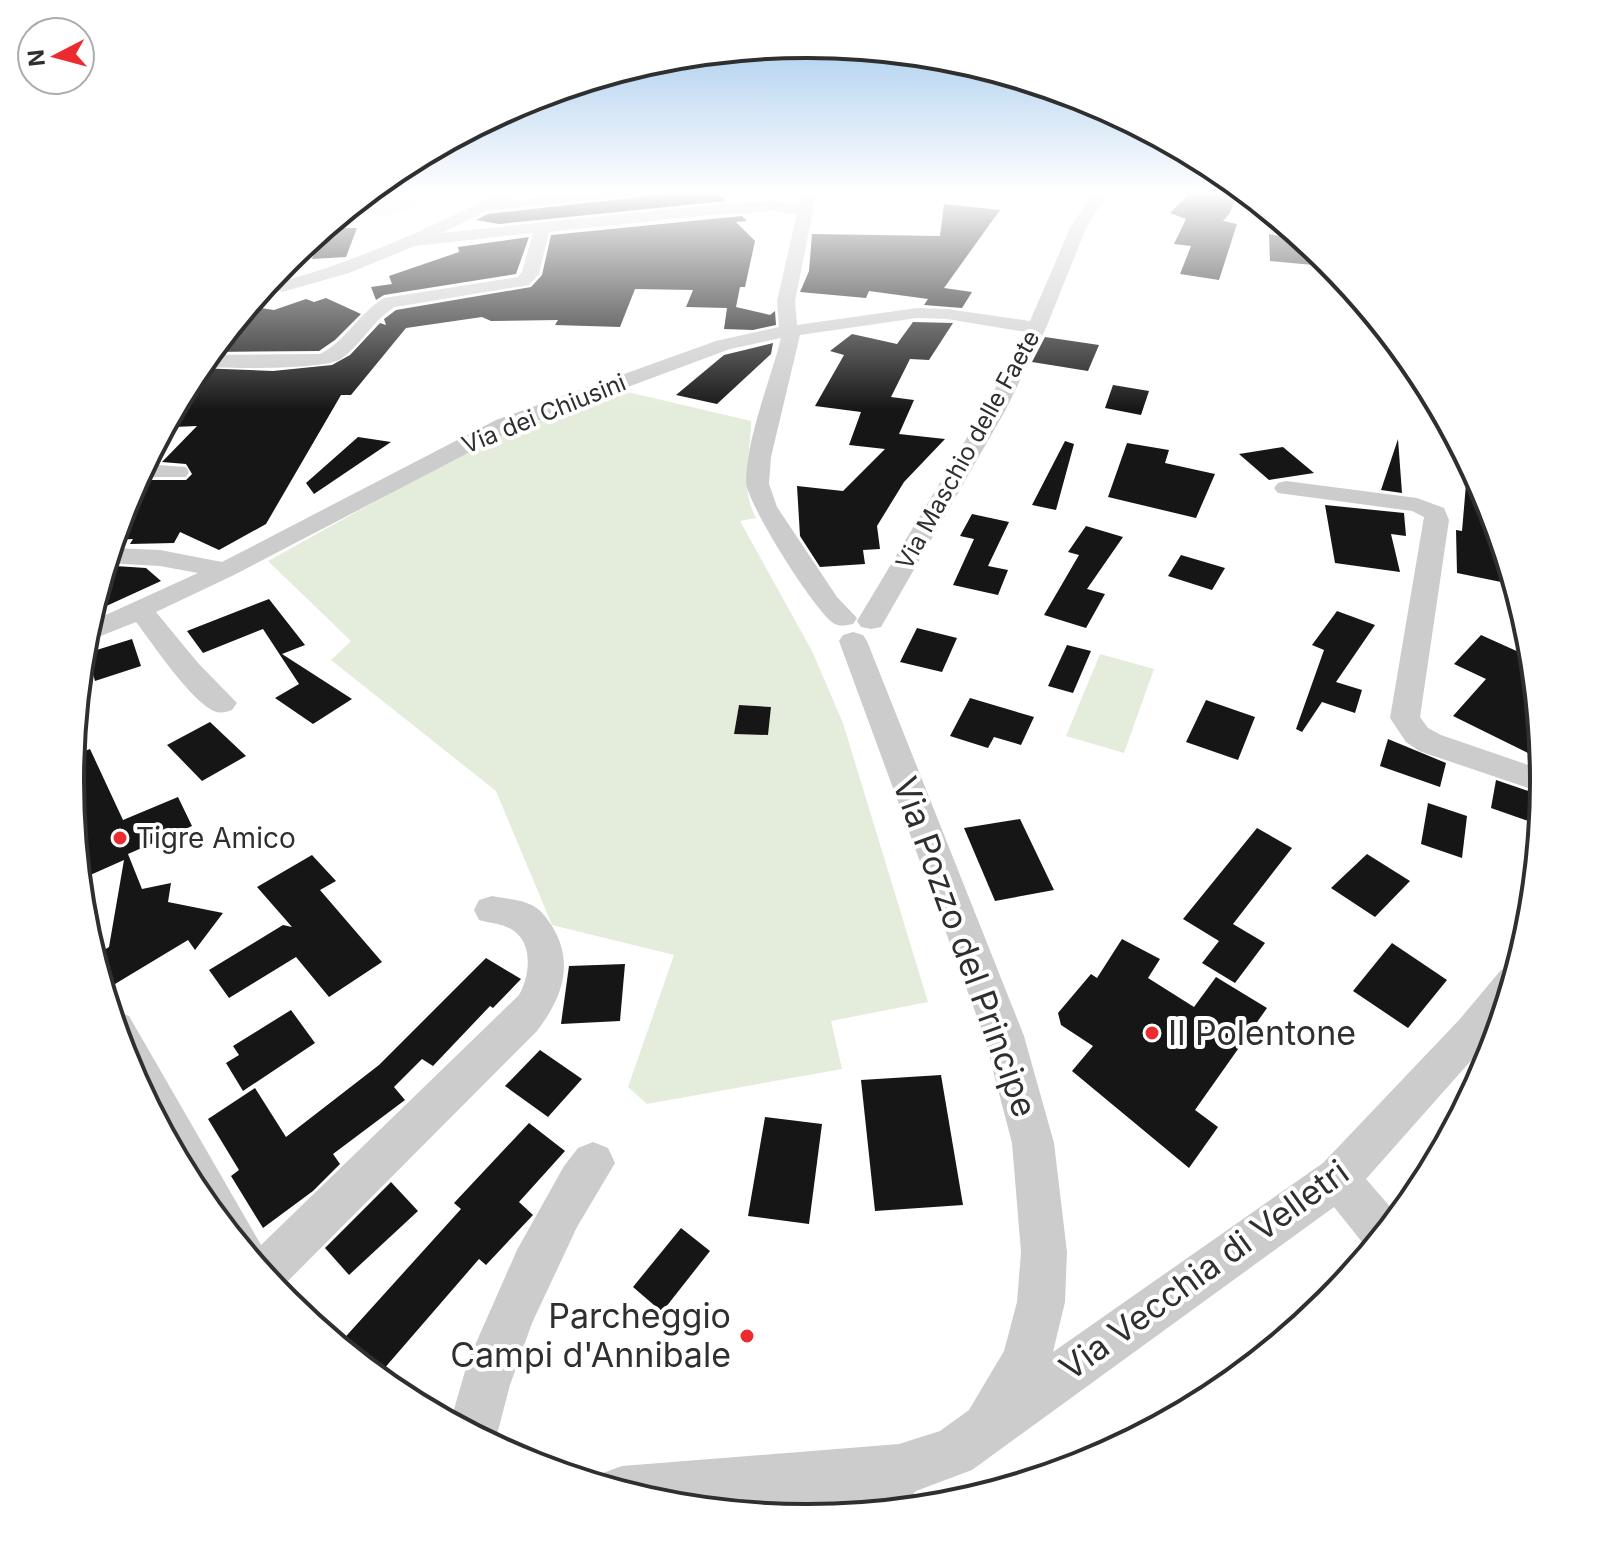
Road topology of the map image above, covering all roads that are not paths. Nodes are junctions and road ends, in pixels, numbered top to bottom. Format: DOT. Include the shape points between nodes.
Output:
graph roads {
  1 [pos="360,264"];
  2 [pos="533,264"];
  3 [pos="794,264"];
  4 [pos="1063,264"];
  5 [pos="284,282"];
  6 [pos="1037,328"];
  7 [pos="791,332"];
  8 [pos="219,361"];
  9 [pos="154,471"];
  10 [pos="178,472"];
  11 [pos="1286,488"];
  12 [pos="120,556"];
  13 [pos="225,570"];
  14 [pos="140,609"];
  15 [pos="856,626"];
  16 [pos="100,628"];
  17 [pos="222,703"];
  18 [pos="1530,777"];
  19 [pos="492,910"];
  20 [pos="1495,1005"];
  21 [pos="593,1163"];
  22 [pos="1338,1178"];
  23 [pos="1377,1227"];
  24 [pos="271,1267"];
  25 [pos="475,1424"];
  26 [pos="977,1436"];
  27 [pos="899,1470"];
  28 [pos="658,1489"];
  29 [pos="873,1501"];
  1 -- 5 [label="street"];
  2 -- 8 [label="street" via="525,280 390,302 329,358"];
  3 -- 7 [label="street, Via Pozzo del Principe" via="786,301"];
  4 -- 6 [label="street, Via Maschio delle Faete"];
  6 -- 7 [label="street, Via dei Chiusini" via="925,313"];
  6 -- 15 [label="street, Via Maschio delle Faete" via="994,411"];
  7 -- 13 [label="street, Via dei Chiusini" via="728,343 511,422"];
  7 -- 15 [label="street, Via Pozzo del Principe" via="757,484 765,507 824,597"];
  9 -- 10 [label="street"];
  11 -- 18 [label="street" via="1422,506 1435,513 1405,718 1430,743"];
  12 -- 13 [label="street"];
  13 -- 14 [label="street, Via dei Chiusini"];
  14 -- 16 [label="street, Via dei Chiusini"];
  14 -- 17 [label="street"];
  15 -- 26 [label="street, Via Pozzo del Principe" via="1004,1036 1033,1143 1044,1252 1037,1326 1018,1377"];
  19 -- 24 [label="street" via="523,917 543,941 546,972 538,998 523,1019"];
  20 -- 22 [label="street, Via Vecchia di Velletri"];
  21 -- 25 [label="street" via="569,1195 525,1283 484,1383"];
  22 -- 23 [label="street"];
  22 -- 26 [label="street, Via Vecchia di Velletri"];
  26 -- 27 [label="street, Via Vecchia di Velletri" via="954,1452"];
  27 -- 28 [label="street, Via Vecchia di Velletri"];
  27 -- 29 [label="street"];
}
